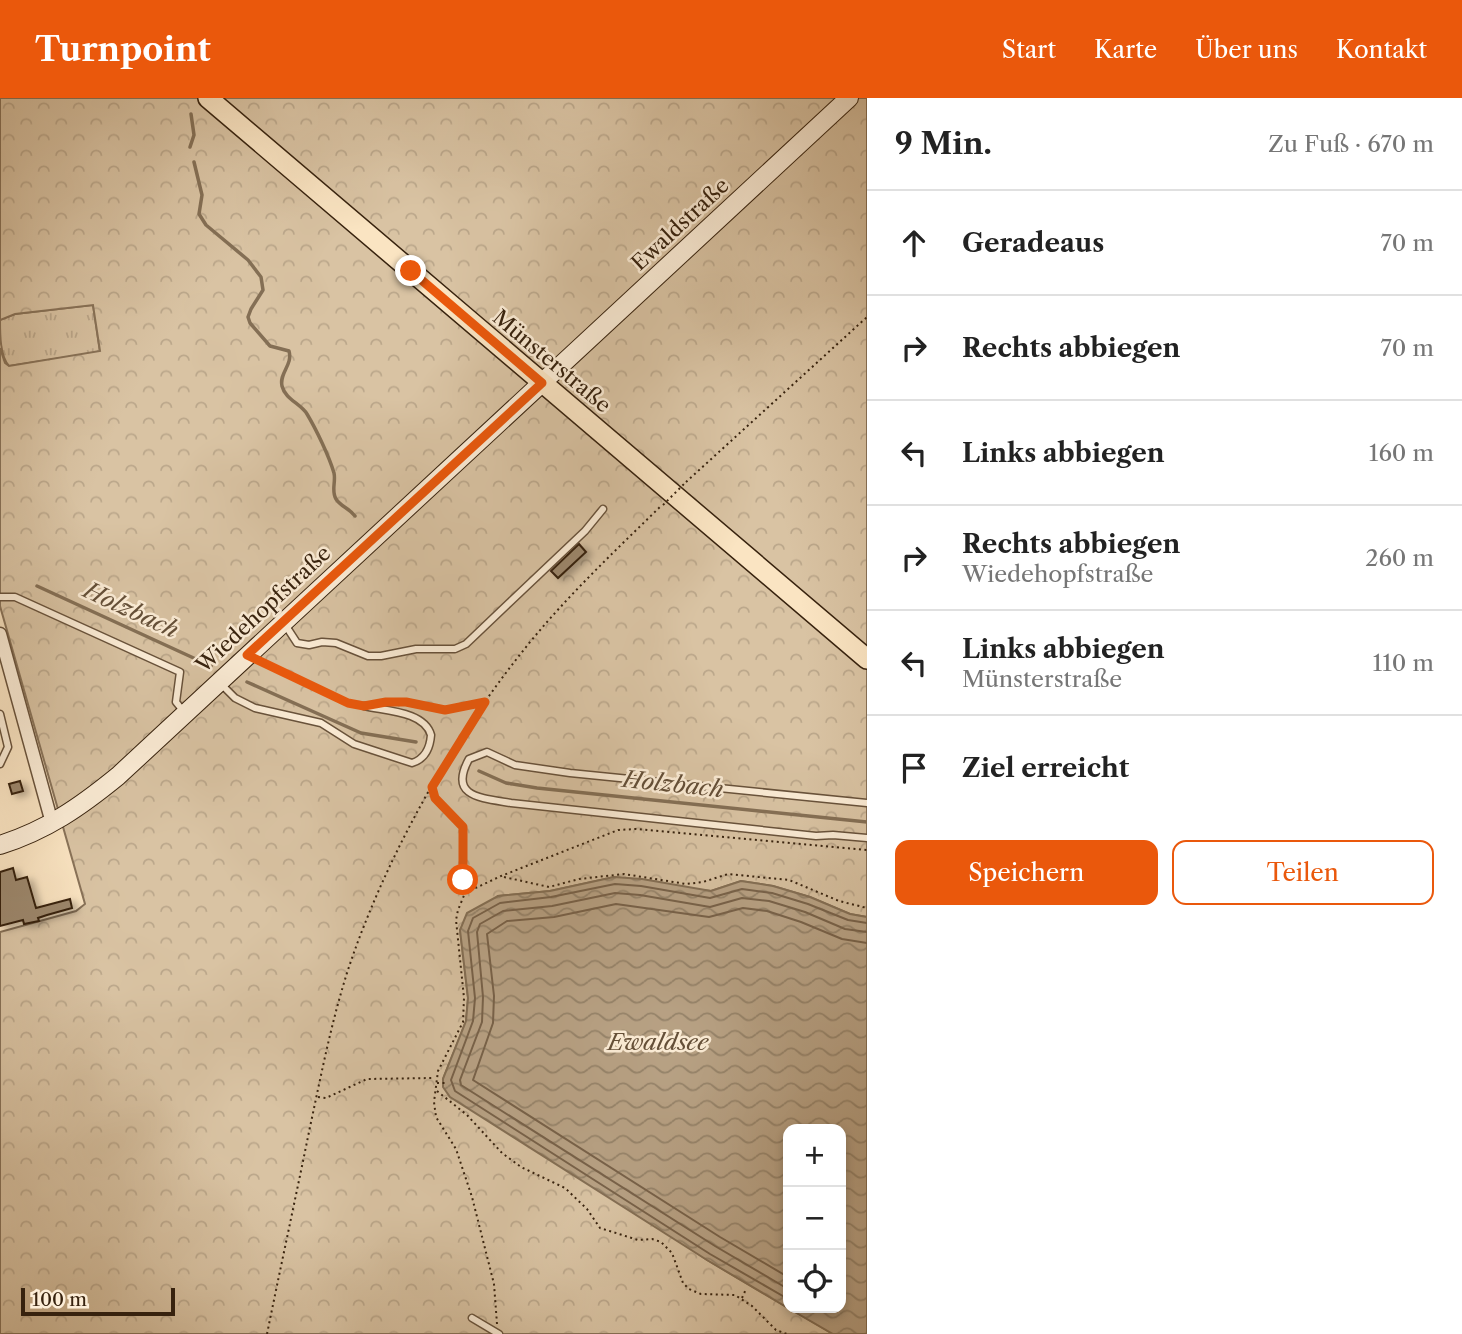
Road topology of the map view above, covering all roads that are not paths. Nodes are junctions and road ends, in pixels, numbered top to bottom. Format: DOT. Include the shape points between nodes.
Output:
graph roads {
  1 [pos="208,98"];
  2 [pos="849,98"];
  3 [pos="542,383"];
  4 [pos="603,509"];
  5 [pos="0,597"];
  6 [pos="282,622"];
  7 [pos="0,634"];
  8 [pos="867,659"];
  9 [pos="219,681"];
  10 [pos="364,706"];
  11 [pos="0,713"];
  12 [pos="185,714"];
  13 [pos="0,764"];
  14 [pos="867,803"];
  15 [pos="52,823"];
  16 [pos="867,838"];
  17 [pos="0,845"];
  18 [pos="472,1318"];
  19 [pos="498,1331"];
  1 -- 3 [label="main road, Münsterstraße"];
  2 -- 3 [label="main road, Ewaldstraße"];
  3 -- 6 [label="main road, Wiedehopfstraße"];
  3 -- 8 [label="main road, Münsterstraße"];
  4 -- 6 [label="lane" via="509,603 455,649 368,656 336,643 297,643"];
  5 -- 12 [label="lane" via="15,597 180,672 176,702"];
  6 -- 9 [label="main road, Wiedehopfstraße"];
  7 -- 15 [label="street"];
  9 -- 10 [label="lane" via="235,698 255,708 321,723 364,749 412,763 427,752 432,735 424,722"];
  9 -- 12 [label="main road, Wiedehopfstraße"];
  11 -- 13 [label="lane" via="8,747"];
  12 -- 15 [label="main road, Wiedehopfstraße" via="118,776"];
  14 -- 16 [label="lane" via="556,771 516,765 487,752 469,759 460,778 471,793 511,803"];
  15 -- 17 [label="main road, Wiedehopfstraße"];
  18 -- 19 [label="lane"];
}
